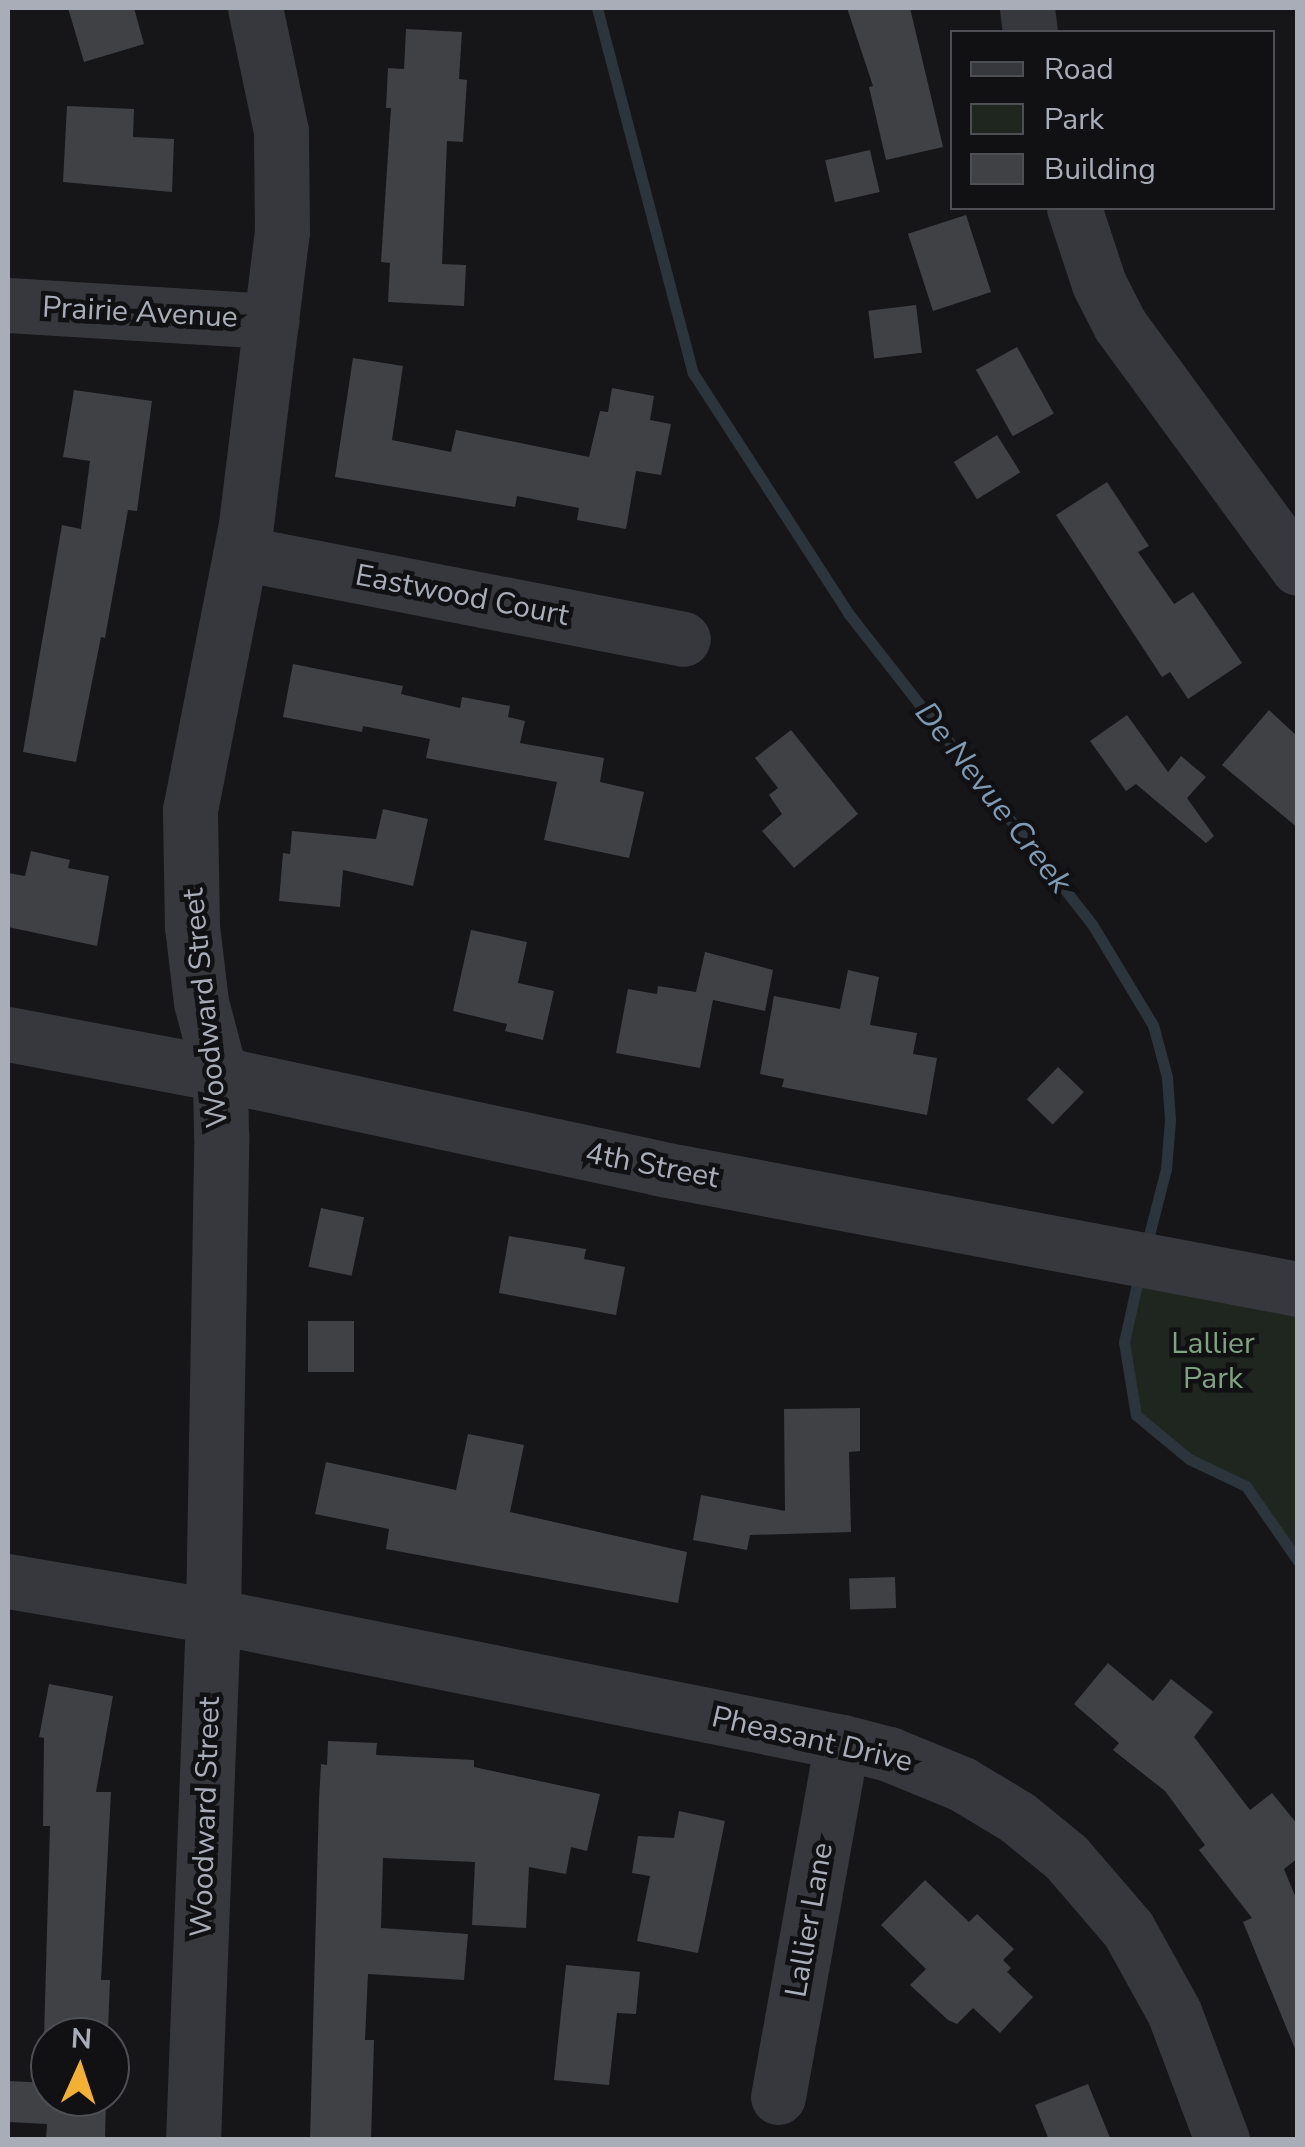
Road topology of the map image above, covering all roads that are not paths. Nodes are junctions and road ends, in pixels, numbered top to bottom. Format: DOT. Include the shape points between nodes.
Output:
graph roads {
  1 [pos="255,8"];
  2 [pos="1075,210"];
  3 [pos="8,305"];
  4 [pos="272,321"];
  5 [pos="241,554"];
  6 [pos="1298,568"];
  7 [pos="683,638"];
  8 [pos="8,1034"];
  9 [pos="220,1074"];
  10 [pos="1298,1289"];
  11 [pos="8,1582"];
  12 [pos="213,1616"];
  13 [pos="842,1742"];
  14 [pos="778,2097"];
  15 [pos="193,2140"];
  16 [pos="1222,2140"];
  1 -- 4 [label="street, Woodward Street" via="283,162"];
  2 -- 6 [label="street" via="1120,324"];
  3 -- 4 [label="street, Prairie Avenue"];
  4 -- 5 [label="street, Woodward Street"];
  5 -- 7 [label="street, Eastwood Court"];
  5 -- 9 [label="street, Woodward Street" via="190,810 200,1002"];
  8 -- 9 [label="street, 4th Street"];
  9 -- 10 [label="street, 4th Street" via="657,1168"];
  9 -- 12 [label="street, Woodward Street"];
  11 -- 12 [label="street, Pheasant Drive"];
  12 -- 13 [label="street, Pheasant Drive"];
  12 -- 15 [label="street, Woodward Street"];
  13 -- 14 [label="street, Lallier Lane"];
  13 -- 16 [label="street, Pheasant Drive" via="962,1784 1017,1816 1088,1880 1161,1984"];
}
